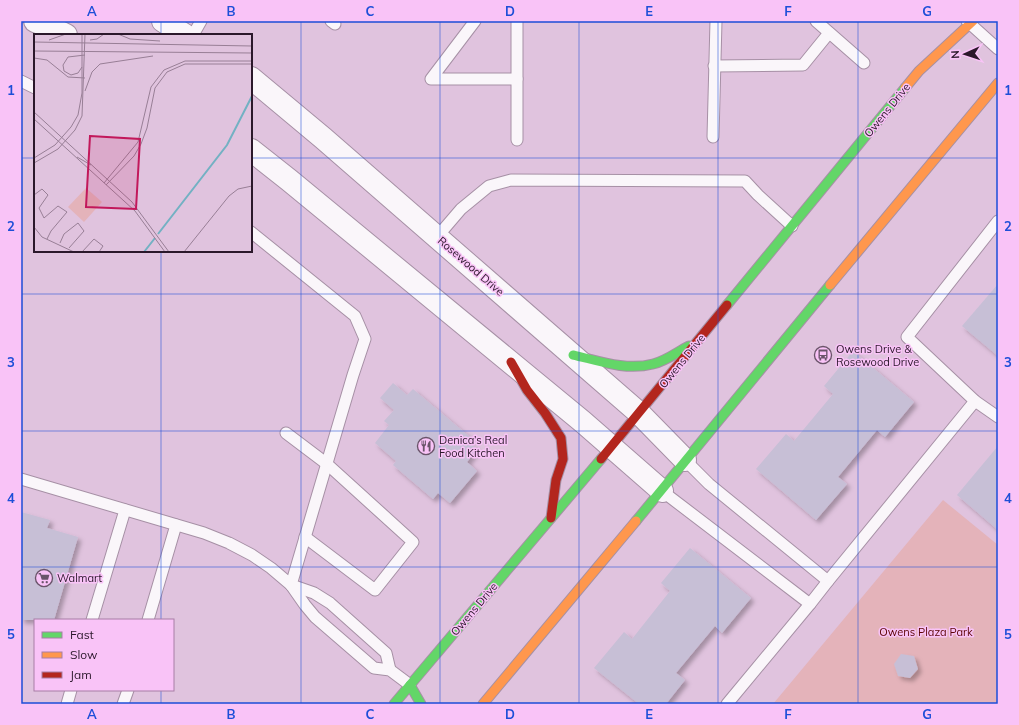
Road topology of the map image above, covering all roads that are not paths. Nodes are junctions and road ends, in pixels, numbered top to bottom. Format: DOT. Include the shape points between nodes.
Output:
graph roads {
  1 [pos="35,21"];
  2 [pos="163,21"];
  3 [pos="201,21"];
  4 [pos="475,21"];
  5 [pos="517,21"];
  6 [pos="716,21"];
  7 [pos="816,21"];
  8 [pos="970,22"];
  9 [pos="829,33"];
  10 [pos="64,34"];
  11 [pos="183,34"];
  12 [pos="194,34"];
  13 [pos="998,49"];
  14 [pos="864,62"];
  15 [pos="714,66"];
  16 [pos="252,79"];
  17 [pos="517,79"];
  18 [pos="21,81"];
  19 [pos="998,83"];
  20 [pos="34,88"];
  21 [pos="712,136"];
  22 [pos="517,140"];
  23 [pos="252,151"];
  24 [pos="998,221"];
  25 [pos="792,226"];
  26 [pos="252,233"];
  27 [pos="437,237"];
  28 [pos="698,342"];
  29 [pos="573,355"];
  30 [pos="511,362"];
  31 [pos="975,401"];
  32 [pos="639,413"];
  33 [pos="998,417"];
  34 [pos="286,433"];
  35 [pos="611,447"];
  36 [pos="685,460"];
  37 [pos="327,464"];
  38 [pos="21,479"];
  39 [pos="662,491"];
  40 [pos="125,510"];
  41 [pos="550,518"];
  42 [pos="176,525"];
  43 [pos="305,536"];
  44 [pos="828,581"];
  45 [pos="291,585"];
  46 [pos="810,604"];
  47 [pos="92,619"];
  48 [pos="148,619"];
  49 [pos="390,670"];
  50 [pos="410,685"];
  51 [pos="71,691"];
  52 [pos="128,691"];
  53 [pos="66,704"];
  54 [pos="123,704"];
  55 [pos="394,704"];
  56 [pos="421,704"];
  57 [pos="483,704"];
  58 [pos="727,704"];
  1 -- 10 [label="street"];
  2 -- 11 [label="street"];
  3 -- 12 [label="lane"];
  4 -- 17 [label="lane" via="431,79"];
  5 -- 17 [label="lane"];
  6 -- 15 [label="lane"];
  7 -- 9 [label="lane"];
  8 -- 13 [label="lane"];
  8 -- 25 [label="street, Owens Drive" via="920,71"];
  9 -- 14 [label="lane"];
  9 -- 15 [label="lane" via="803,65"];
  15 -- 21 [label="lane"];
  16 -- 27 [label="street, Rosewood Drive"];
  17 -- 22 [label="lane"];
  18 -- 20 [label="lane"];
  19 -- 36 [label="street"];
  23 -- 30 [label="street"];
  24 -- 31 [label="lane" via="908,337"];
  25 -- 27 [label="lane" via="745,181 511,180 489,186 461,209"];
  25 -- 28 [label="street, Owens Drive"];
  26 -- 37 [label="lane" via="355,316 365,340"];
  27 -- 29 [label="street, Rosewood Drive"];
  28 -- 29 [label="street" via="663,360 633,367 617,366"];
  28 -- 32 [label="street, Owens Drive"];
  29 -- 32 [label="street, Rosewood Drive"];
  30 -- 35 [label="street"];
  30 -- 41 [label="street" via="527,390 561,438 563,459 556,480"];
  31 -- 33 [label="lane"];
  31 -- 44 [label="lane"];
  32 -- 35 [label="street, Owens Drive"];
  32 -- 36 [label="street, Rosewood Drive"];
  34 -- 37 [label="lane"];
  35 -- 39 [label="street"];
  35 -- 41 [label="street, Owens Drive"];
  36 -- 39 [label="street"];
  36 -- 44 [label="lane" via="709,484"];
  37 -- 43 [label="lane"];
  37 -- 43 [label="lane" via="412,542 375,590"];
  38 -- 40 [label="lane"];
  39 -- 46 [label="lane"];
  39 -- 57 [label="street"];
  40 -- 42 [label="lane"];
  40 -- 47 [label="lane"];
  41 -- 50 [label="street, Owens Drive"];
  42 -- 45 [label="lane" via="204,533 252,555"];
  42 -- 48 [label="lane"];
  43 -- 45 [label="lane"];
  44 -- 46 [label="lane"];
  45 -- 49 [label="lane" via="315,617 374,668"];
  45 -- 49 [label="lane" via="314,593 330,603 386,653"];
  46 -- 58 [label="lane"];
  49 -- 50 [label="lane"];
  50 -- 55 [label="street, Owens Drive"];
  50 -- 56 [label="street"];
  51 -- 53 [label="lane"];
  52 -- 54 [label="lane"];
}
